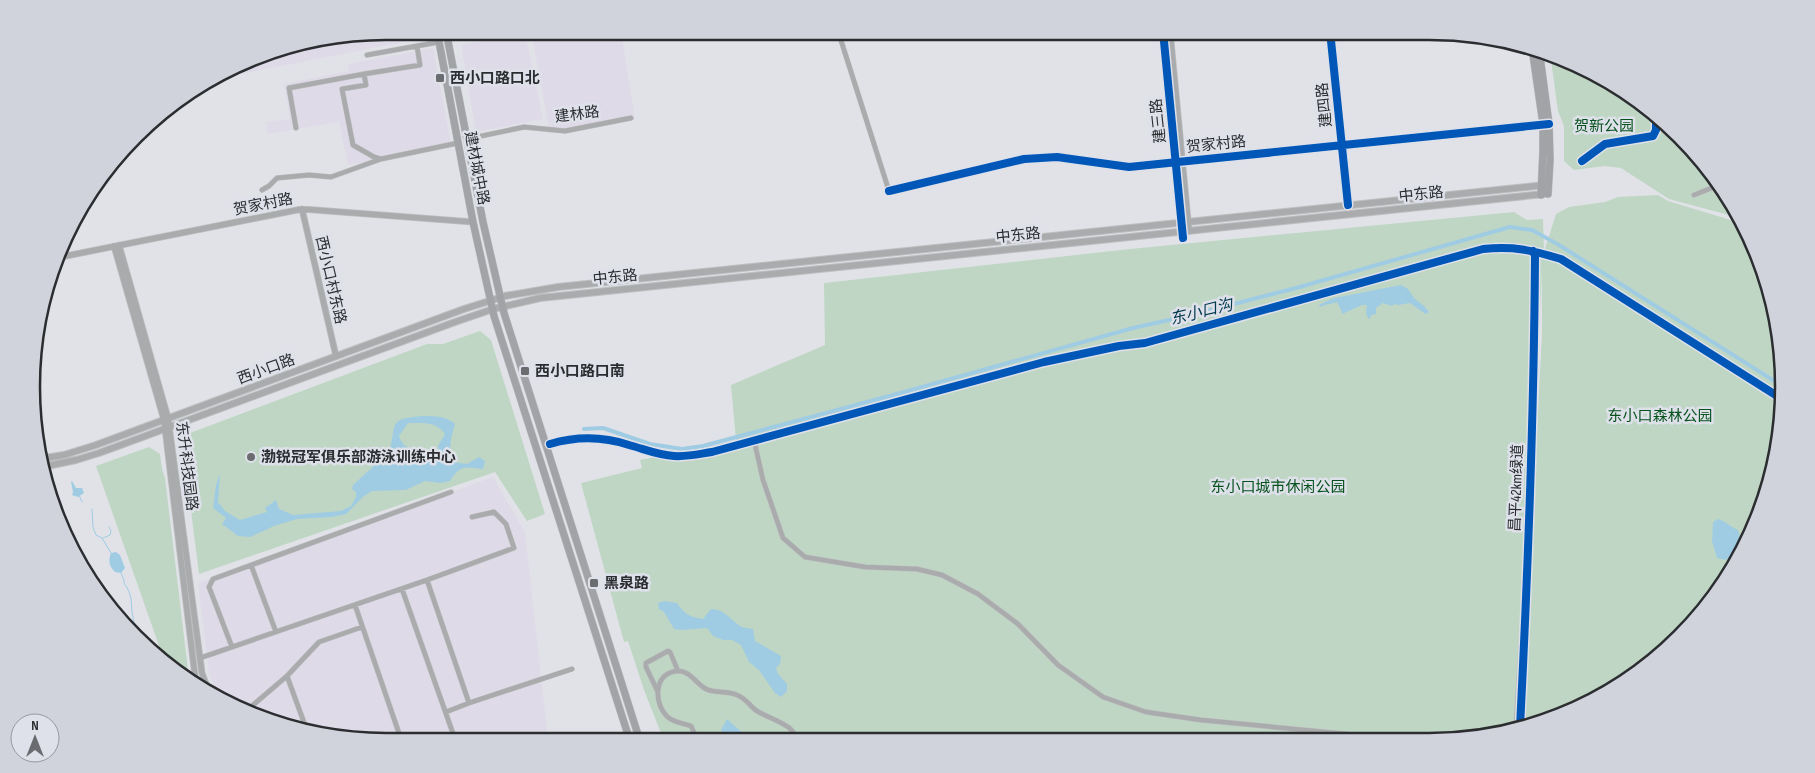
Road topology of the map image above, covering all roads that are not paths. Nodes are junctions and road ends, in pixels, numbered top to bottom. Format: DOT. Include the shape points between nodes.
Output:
graph roads {
  1 [pos="438,40"];
  2 [pos="448,40"];
  3 [pos="841,40"];
  4 [pos="1164,40"];
  5 [pos="1171,40"];
  6 [pos="1331,40"];
  7 [pos="439,45"];
  8 [pos="417,46"];
  9 [pos="449,46"];
  10 [pos="367,54"];
  11 [pos="1534,56"];
  12 [pos="1540,58"];
  13 [pos="364,74"];
  14 [pos="631,118"];
  15 [pos="1546,124"];
  16 [pos="296,128"];
  17 [pos="467,138"];
  18 [pos="458,143"];
  19 [pos="1342,145"];
  20 [pos="381,159"];
  21 [pos="1179,162"];
  22 [pos="1545,185"];
  23 [pos="1712,188"];
  24 [pos="262,190"];
  25 [pos="1545,195"];
  26 [pos="1694,195"];
  27 [pos="1348,206"];
  28 [pos="302,209"];
  29 [pos="473,222"];
  30 [pos="1185,222"];
  31 [pos="1186,231"];
  32 [pos="116,246"];
  33 [pos="65,256"];
  34 [pos="499,298"];
  35 [pos="490,300"];
  36 [pos="502,307"];
  37 [pos="493,310"];
  38 [pos="336,356"];
  39 [pos="1775,394"];
  40 [pos="166,419"];
  41 [pos="167,428"];
  42 [pos="754,440"];
  43 [pos="547,442"];
  44 [pos="48,457"];
  45 [pos="50,465"];
  46 [pos="451,492"];
  47 [pos="472,517"];
  48 [pos="251,565"];
  49 [pos="427,580"];
  50 [pos="402,589"];
  51 [pos="355,605"];
  52 [pos="362,627"];
  53 [pos="1522,629"];
  54 [pos="276,632"];
  55 [pos="232,647"];
  56 [pos="200,658"];
  57 [pos="572,669"];
  58 [pos="678,671"];
  59 [pos="287,676"];
  60 [pos="197,677"];
  61 [pos="206,682"];
  62 [pos="657,691"];
  63 [pos="469,702"];
  64 [pos="252,706"];
  65 [pos="446,712"];
  66 [pos="1516,721"];
  67 [pos="304,723"];
  68 [pos="399,733"];
  69 [pos="453,733"];
  70 [pos="627,733"];
  71 [pos="638,733"];
  72 [pos="694,733"];
  73 [pos="793,733"];
  74 [pos="1336,733"];
  1 -- 7 [label="main road, 建材城中路"];
  2 -- 9 [label="main road, 建材城中路"];
  3 -- 21 [label="street, 贺家村路" via="889,191 1024,159 1057,157 1129,167"];
  4 -- 21 [label="street, 建三路"];
  5 -- 21 [label="street, 建三路"];
  6 -- 19 [label="street, 建四路"];
  7 -- 8 [label="street"];
  7 -- 9 [label="main road" via="444,42"];
  7 -- 18 [label="main road, 建材城中路"];
  8 -- 10 [label="street"];
  8 -- 13 [label="street" via="420,65"];
  9 -- 17 [label="main road, 建材城中路"];
  11 -- 15 [label="main road"];
  12 -- 15 [label="main road"];
  13 -- 16 [label="street" via="289,88"];
  13 -- 20 [label="street" via="366,85 342,89 353,145"];
  14 -- 17 [label="street, 建林路" via="565,131 527,127"];
  15 -- 19 [label="street, 贺家村路"];
  15 -- 22 [label="main road"];
  17 -- 34 [label="main road, 建材城中路"];
  18 -- 20 [label="street"];
  18 -- 29 [label="main road, 建材城中路"];
  19 -- 21 [label="street, 贺家村路"];
  19 -- 27 [label="street, 建四路"];
  20 -- 24 [label="street" via="331,177 277,178"];
  21 -- 30 [label="street, 建三路"];
  22 -- 25 [label="main road"];
  22 -- 27 [label="main road, 中东路"];
  23 -- 26 [label="street"];
  25 -- 31 [label="main road, 中东路"];
  27 -- 30 [label="main road, 中东路"];
  28 -- 29 [label="street, 贺家村路"];
  28 -- 32 [label="street, 贺家村路"];
  28 -- 38 [label="street, 西小口村东路"];
  29 -- 35 [label="main road, 建材城中路"];
  30 -- 31 [label="street, 建三路"];
  30 -- 34 [label="main road, 中东路" via="558,287"];
  31 -- 36 [label="main road, 中东路" via="573,293"];
  32 -- 33 [label="street, 贺家村路"];
  32 -- 40 [label="street, 东升科技园路"];
  34 -- 35 [label="main road, 西小口路"];
  34 -- 36 [label="main road"];
  35 -- 37 [label="main road, 建材城中路"];
  35 -- 38 [label="main road, 西小口路"];
  36 -- 37 [label="main road, 中东路"];
  36 -- 43 [label="main road" via="539,427"];
  37 -- 41 [label="main road, 西小口路"];
  37 -- 70 [label="main road"];
  38 -- 40 [label="main road, 西小口路"];
  39 -- 42 [label="street" via="1561,259 1503,247 1483,249 1145,343 1044,362"];
  40 -- 41 [label="street, 东升科技园路"];
  40 -- 44 [label="main road, 西小口路" via="85,449"];
  41 -- 45 [label="main road, 西小口路" via="88,457"];
  41 -- 56 [label="street, 东升科技园路"];
  41 -- 60 [label="street, 东升科技园路"];
  42 -- 43 [label="street" via="689,456 648,452 598,437"];
  42 -- 74 [label="street" via="763,480 783,538 805,557 865,567 917,569 942,575 978,594 1018,624 1058,665 1103,696 1146,712"];
  43 -- 71 [label="main road"];
  46 -- 48 [label="street"];
  47 -- 49 [label="street" via="494,512 506,524 514,548"];
  48 -- 54 [label="street"];
  48 -- 55 [label="street" via="213,579 209,587"];
  49 -- 50 [label="street"];
  49 -- 63 [label="street"];
  50 -- 51 [label="street"];
  50 -- 65 [label="street"];
  51 -- 52 [label="street"];
  51 -- 54 [label="street"];
  52 -- 59 [label="street" via="319,642"];
  52 -- 68 [label="street"];
  53 -- 66 [label="street"];
  54 -- 55 [label="street"];
  55 -- 56 [label="street"];
  56 -- 61 [label="street, 东升科技园路"];
  57 -- 63 [label="street"];
  58 -- 62 [label="street" via="664,676"];
  58 -- 62 [label="street" via="668,651 646,663"];
  58 -- 73 [label="street" via="688,674 705,688 740,696 757,711 790,728"];
  59 -- 64 [label="street"];
  59 -- 67 [label="street"];
  62 -- 72 [label="street" via="668,717 691,726"];
  63 -- 65 [label="street"];
  65 -- 69 [label="street"];
}
